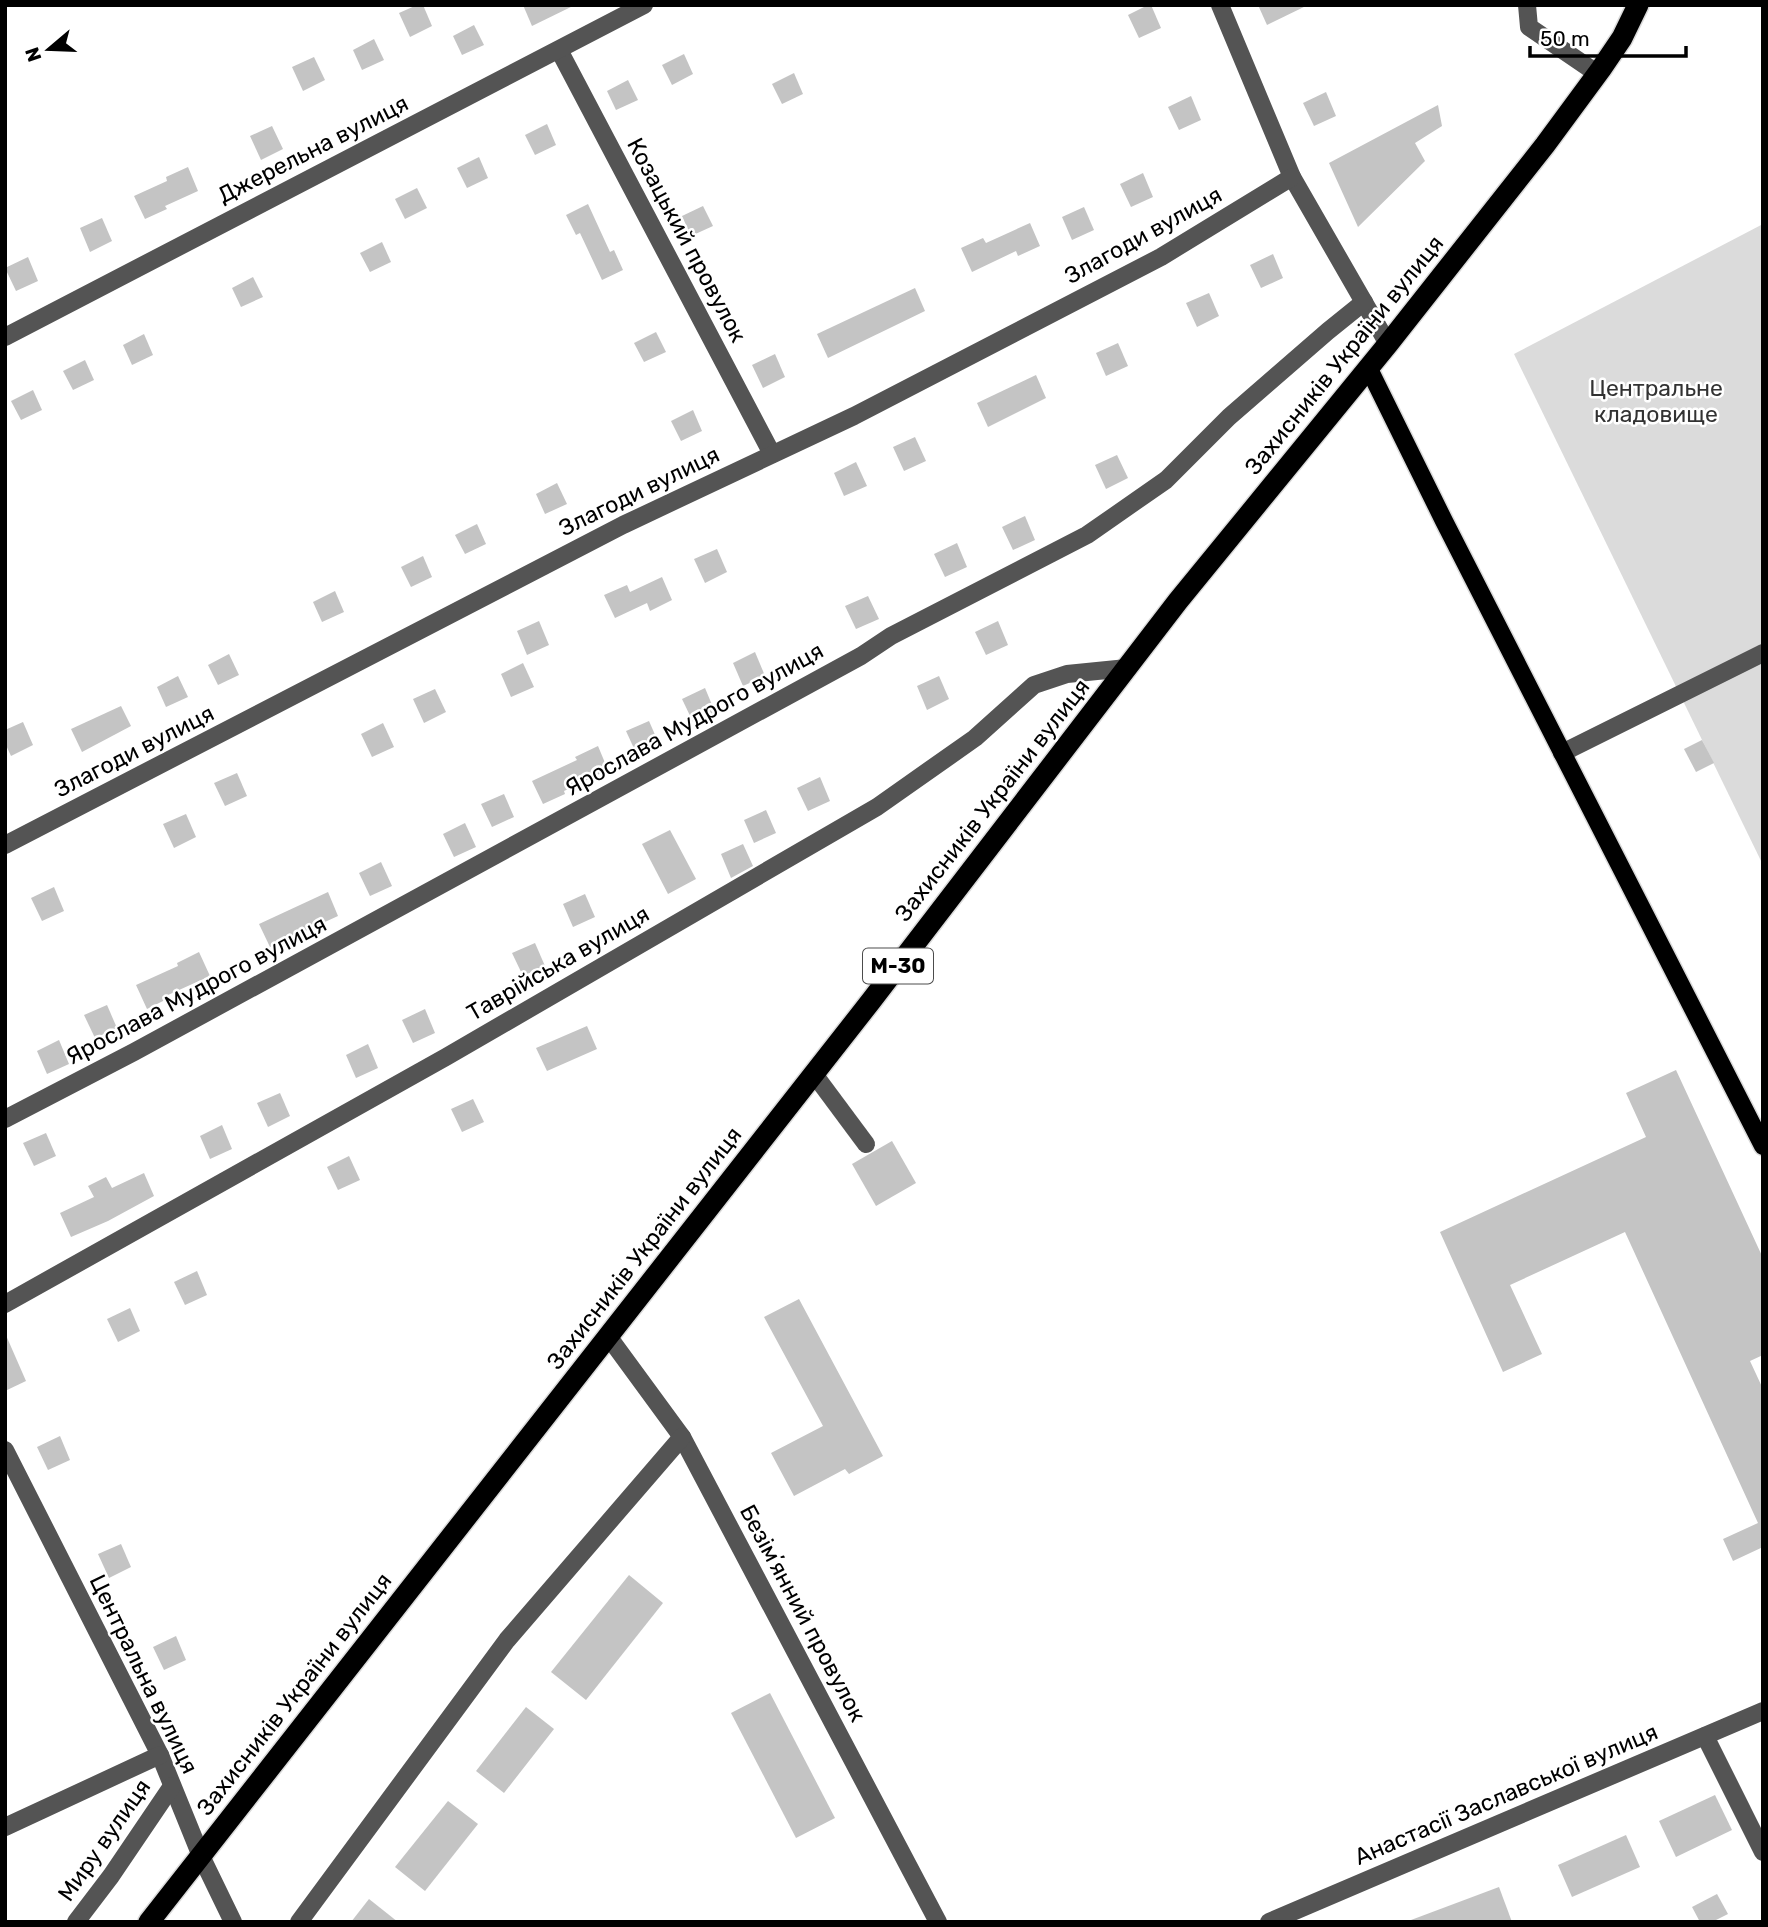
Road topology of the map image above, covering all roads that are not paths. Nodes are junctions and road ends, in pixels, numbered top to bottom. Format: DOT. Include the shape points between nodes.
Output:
graph roads {
  1 [pos="644,5"];
  2 [pos="1220,5"];
  3 [pos="1527,5"];
  4 [pos="1638,5"];
  5 [pos="559,50"];
  6 [pos="1598,74"];
  7 [pos="1292,177"];
  8 [pos="1364,302"];
  9 [pos="5,337"];
  10 [pos="1388,344"];
  11 [pos="1368,367"];
  12 [pos="772,454"];
  13 [pos="1763,653"];
  14 [pos="1127,668"];
  15 [pos="1562,753"];
  16 [pos="5,845"];
  17 [pos="814,1074"];
  18 [pos="5,1119"];
  19 [pos="866,1144"];
  20 [pos="1763,1146"];
  21 [pos="5,1304"];
  22 [pos="608,1336"];
  23 [pos="682,1437"];
  24 [pos="5,1450"];
  25 [pos="1763,1711"];
  26 [pos="1705,1736"];
  27 [pos="160,1755"];
  28 [pos="172,1786"];
  29 [pos="5,1828"];
  30 [pos="1763,1852"];
  31 [pos="201,1856"];
  32 [pos="76,1922"];
  33 [pos="149,1922"];
  34 [pos="233,1922"];
  35 [pos="299,1922"];
  36 [pos="938,1922"];
  37 [pos="1269,1922"];
  1 -- 5 [label="street, Джерельна вулиця"];
  2 -- 7 [label="street"];
  3 -- 6 [label="street" via="1529,27"];
  4 -- 6 [label="highway, Захисників України вулиця / М-30"];
  5 -- 9 [label="street, Джерельна вулиця"];
  5 -- 12 [label="street, Козацький провулок"];
  6 -- 10 [label="highway, Захисників України вулиця / М-30"];
  7 -- 8 [label="street"];
  7 -- 12 [label="street, Злагоди вулиця" via="1161,257"];
  8 -- 10 [label="street"];
  8 -- 18 [label="street, Ярослава Мудрого вулиця" via="1229,417 1166,480 1087,535 891,636"];
  10 -- 11 [label="highway, Захисників України вулиця / М-30"];
  11 -- 14 [label="highway, Захисників України вулиця / М-30"];
  11 -- 15 [label="main road"];
  12 -- 16 [label="street, Злагоди вулиця" via="623,525"];
  13 -- 15 [label="street"];
  14 -- 17 [label="highway, Захисників України вулиця / М-30"];
  14 -- 21 [label="street, Таврійська вулиця" via="1067,674 1034,685 975,738 877,807 434,1064"];
  15 -- 20 [label="main road"];
  17 -- 19 [label="street"];
  17 -- 22 [label="highway, Захисників України вулиця / М-30"];
  22 -- 23 [label="street, Безімʼянний провулок"];
  22 -- 31 [label="highway, Захисників України вулиця / М-30"];
  23 -- 35 [label="street" via="507,1640"];
  23 -- 36 [label="street, Безімʼянний провулок"];
  24 -- 27 [label="street, Центральна вулиця"];
  25 -- 26 [label="street, Анастасії Заславської вулиця"];
  26 -- 30 [label="street"];
  26 -- 37 [label="street, Анастасії Заславської вулиця"];
  27 -- 28 [label="street, Центральна вулиця"];
  27 -- 29 [label="street"];
  28 -- 31 [label="street, Центральна вулиця"];
  28 -- 32 [label="street, Миру вулиця"];
  31 -- 33 [label="highway, Захисників України вулиця / М-30"];
  31 -- 34 [label="street, Центральна вулиця"];
}
